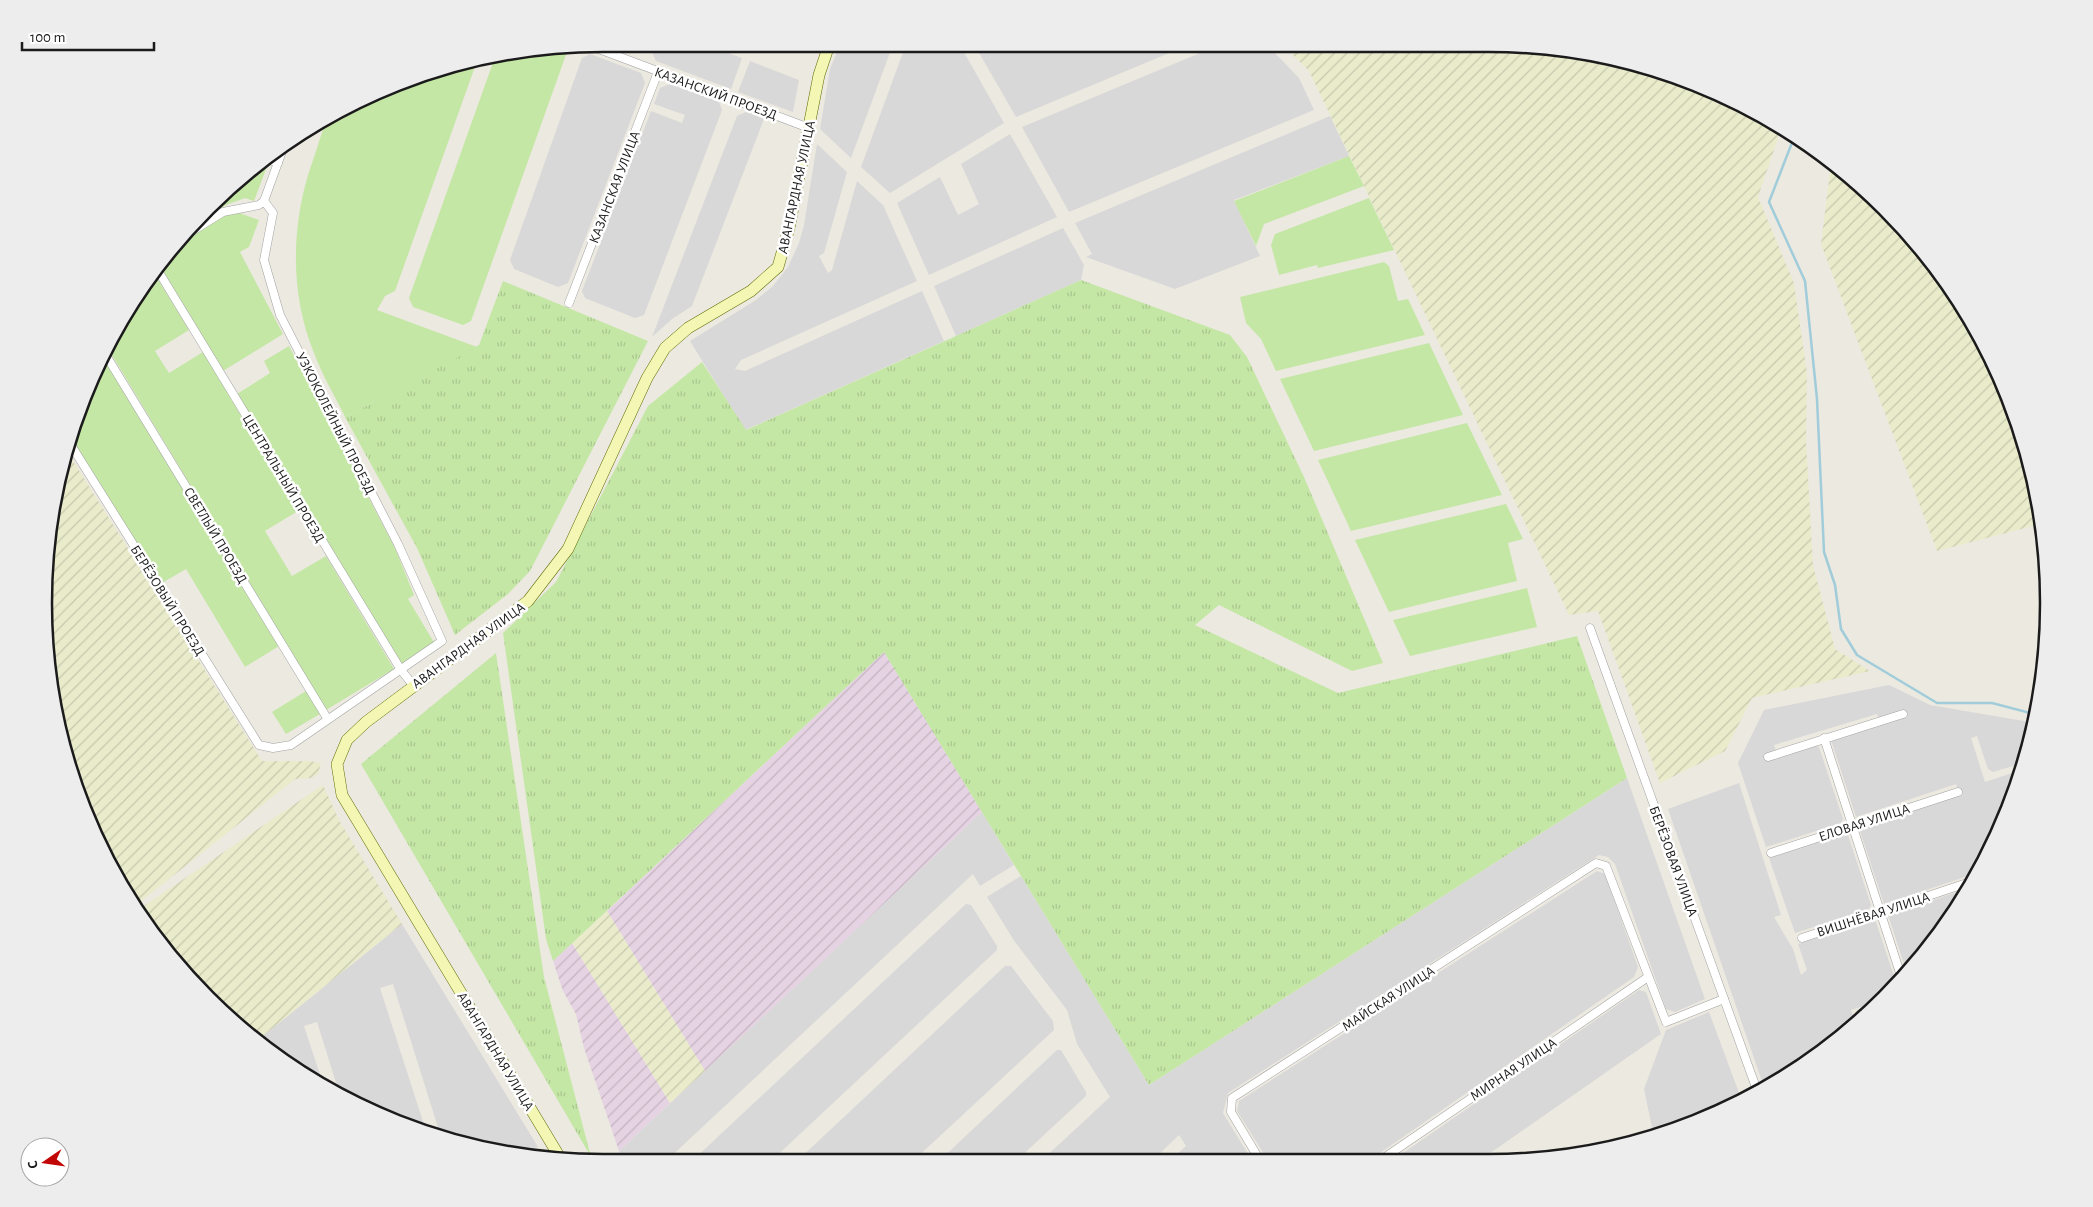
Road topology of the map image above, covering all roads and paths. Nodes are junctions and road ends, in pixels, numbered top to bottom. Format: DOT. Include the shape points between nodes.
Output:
graph roads {
  1 [pos="606,52"];
  2 [pos="827,52"];
  3 [pos="658,72"];
  4 [pos="809,128"];
  5 [pos="280,157"];
  6 [pos="274,162"];
  7 [pos="278,163"];
  8 [pos="264,201"];
  9 [pos="205,223"];
  10 [pos="161,275"];
  11 [pos="569,303"];
  12 [pos="109,360"];
  13 [pos="74,450"];
  14 [pos="1590,628"];
  15 [pos="401,670"];
  16 [pos="413,685"];
  17 [pos="1903,714"];
  18 [pos="327,718"];
  19 [pos="1824,738"];
  20 [pos="1768,757"];
  21 [pos="1958,792"];
  22 [pos="1852,826"];
  23 [pos="1771,853"];
  24 [pos="1964,884"];
  25 [pos="1880,911"];
  26 [pos="1802,938"];
  27 [pos="1900,972"];
  28 [pos="1648,977"];
  29 [pos="1724,999"];
  30 [pos="1755,1086"];
  31 [pos="557,1152"];
  32 [pos="1256,1154"];
  33 [pos="1390,1154"];
  1 -- 3 [label="street, КАЗАНСКИЙ ПРОЕЗД"];
  2 -- 4 [label="main road, АВАНГАРДНАЯ УЛИЦА"];
  3 -- 4 [label="street, КАЗАНСКИЙ ПРОЕЗД"];
  3 -- 11 [label="street, КАЗАНСКАЯ УЛИЦА"];
  4 -- 16 [label="main road, АВАНГАРДНАЯ УЛИЦА" via="778,267 751,291 688,328 665,348 647,378 568,549 528,601"];
  5 -- 7 [label="street"];
  6 -- 7 [label="street"];
  7 -- 8 [label="street"];
  8 -- 9 [label="street" via="259,205 223,212"];
  8 -- 15 [label="street, УЗКОКОЛЕЙНЫЙ ПРОЕЗД" via="273,213 264,260 280,315 398,544 442,641"];
  10 -- 15 [label="street, ЦЕНТРАЛЬНЫЙ ПРОЕЗД"];
  12 -- 18 [label="street, СВЕТЛЫЙ ПРОЕЗД"];
  13 -- 18 [label="street, БЕРЁЗОВЫЙ ПРОЕЗД" via="260,746 291,745"];
  14 -- 29 [label="street, БЕРЁЗОВАЯ УЛИЦА"];
  15 -- 16 [label="street, ЦЕНТРАЛЬНЫЙ ПРОЕЗД"];
  15 -- 18 [label="street"];
  16 -- 31 [label="main road, АВАНГАРДНАЯ УЛИЦА" via="347,740 337,764 342,795"];
  17 -- 19 [label="street"];
  19 -- 20 [label="street"];
  19 -- 22 [label="street"];
  21 -- 22 [label="street, ЕЛОВАЯ УЛИЦА"];
  22 -- 23 [label="street, ЕЛОВАЯ УЛИЦА"];
  22 -- 25 [label="street"];
  24 -- 25 [label="street, ВИШНЁВАЯ УЛИЦА"];
  25 -- 26 [label="street, ВИШНЁВАЯ УЛИЦА"];
  25 -- 27 [label="street"];
  28 -- 29 [label="street" via="1666,1022"];
  28 -- 32 [label="street, МАЙСКАЯ УЛИЦА" via="1606,866 1596,864 1232,1098 1231,1112"];
  28 -- 33 [label="street, МИРНАЯ УЛИЦА"];
  29 -- 30 [label="street, БЕРЁЗОВАЯ УЛИЦА"];
}
